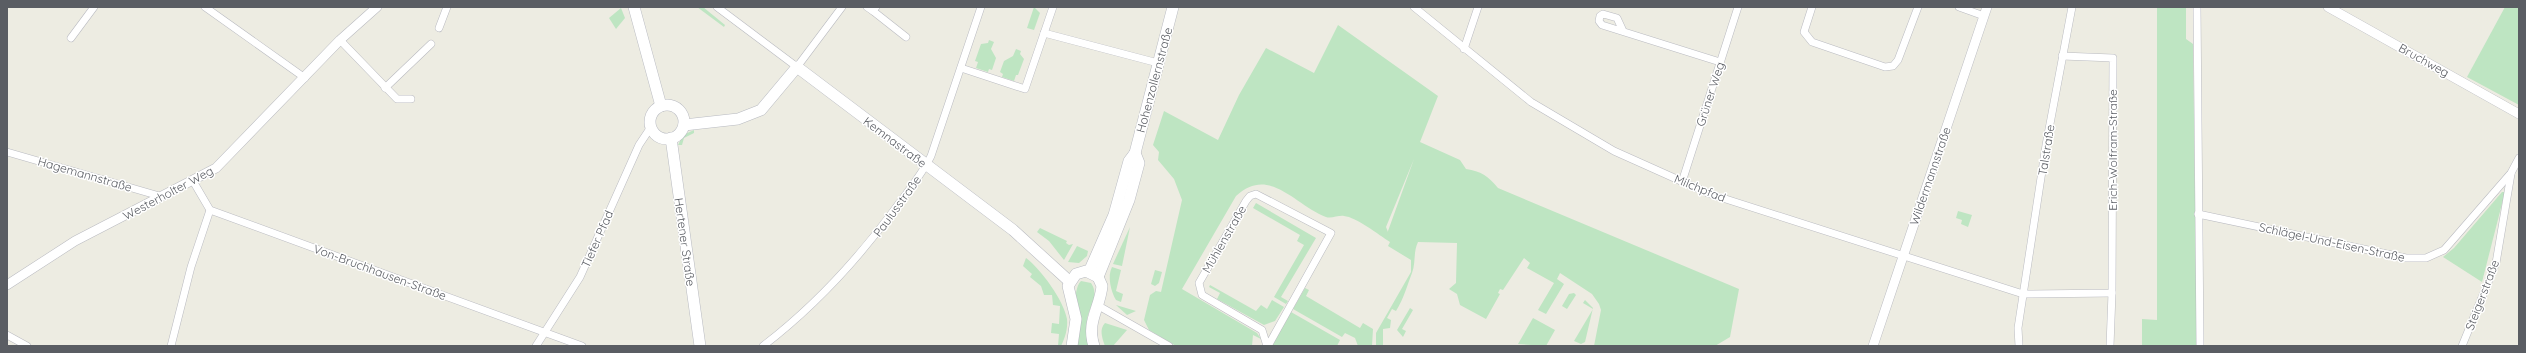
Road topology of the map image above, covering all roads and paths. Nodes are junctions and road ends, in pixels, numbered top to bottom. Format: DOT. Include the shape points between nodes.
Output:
graph roads {
  1 [pos="94,7"];
  2 [pos="205,7"];
  3 [pos="377,7"];
  4 [pos="447,7"];
  5 [pos="634,7"];
  6 [pos="717,7"];
  7 [pos="842,7"];
  8 [pos="981,7"];
  9 [pos="1053,7"];
  10 [pos="1173,7"];
  11 [pos="1414,7"];
  12 [pos="1478,7"];
  13 [pos="1738,7"];
  14 [pos="1812,7"];
  15 [pos="1918,7"];
  16 [pos="1959,7"];
  17 [pos="2072,7"];
  18 [pos="2197,7"];
  19 [pos="2328,7"];
  20 [pos="872,8"];
  21 [pos="1986,11"];
  22 [pos="439,28"];
  23 [pos="1623,31"];
  24 [pos="1044,33"];
  25 [pos="906,37"];
  26 [pos="71,38"];
  27 [pos="340,40"];
  28 [pos="431,44"];
  29 [pos="1464,49"];
  30 [pos="2062,56"];
  31 [pos="1720,62"];
  32 [pos="1158,63"];
  33 [pos="797,67"];
  34 [pos="961,68"];
  35 [pos="305,78"];
  36 [pos="385,88"];
  37 [pos="411,99"];
  38 [pos="661,106"];
  39 [pos="2519,114"];
  40 [pos="684,125"];
  41 [pos="651,127"];
  42 [pos="671,138"];
  43 [pos="7,152"];
  44 [pos="2519,158"];
  45 [pos="926,166"];
  46 [pos="2511,173"];
  47 [pos="194,180"];
  48 [pos="1682,182"];
  49 [pos="163,197"];
  50 [pos="210,210"];
  51 [pos="2198,214"];
  52 [pos="1903,257"];
  53 [pos="1094,275"];
  54 [pos="1069,281"];
  55 [pos="7,285"];
  56 [pos="2112,293"];
  57 [pos="2024,294"];
  58 [pos="1097,305"];
  59 [pos="545,332"];
  60 [pos="7,335"];
  61 [pos="26,346"];
  62 [pos="171,346"];
  63 [pos="536,346"];
  64 [pos="582,346"];
  65 [pos="700,346"];
  66 [pos="763,346"];
  67 [pos="1072,346"];
  68 [pos="1094,346"];
  69 [pos="1170,346"];
  70 [pos="1267,346"];
  71 [pos="1873,346"];
  72 [pos="2019,346"];
  73 [pos="2110,346"];
  74 [pos="2200,346"];
  75 [pos="2462,346"];
  1 -- 26 [label="street"];
  2 -- 35 [label="street"];
  3 -- 27 [label="street, Westerholter Weg"];
  4 -- 22 [label="street"];
  5 -- 38 [label="main road"];
  6 -- 33 [label="street, Kemnastraße"];
  7 -- 33 [label="street"];
  8 -- 34 [label="street, Paulusstraße"];
  9 -- 24 [label="street"];
  10 -- 32 [label="main road, Hohenzollernstraße"];
  11 -- 29 [label="street, Milchpfad"];
  12 -- 29 [label="street"];
  13 -- 31 [label="street, Grüner Weg"];
  14 -- 15 [label="street" via="1804,32 1812,42 1885,67 1893,66 1898,60"];
  16 -- 21 [label="street"];
  17 -- 30 [label="street, Talstraße"];
  18 -- 51 [label="street"];
  19 -- 39 [label="street, Bruchweg"];
  20 -- 25 [label="street"];
  21 -- 52 [label="street, Wildermannstraße"];
  23 -- 31 [label="street"];
  24 -- 32 [label="street"];
  24 -- 34 [label="street" via="1025,89"];
  27 -- 35 [label="street, Westerholter Weg"];
  27 -- 36 [label="street"];
  28 -- 36 [label="street"];
  29 -- 48 [label="street, Milchpfad" via="1531,102 1614,151"];
  30 -- 56 [label="street, Erich-Wolfram-Straße" via="2113,58"];
  30 -- 57 [label="street, Talstraße"];
  31 -- 48 [label="street, Grüner Weg"];
  32 -- 53 [label="main road, Hohenzollernstraße" via="1135,153 1139,163 1128,200"];
  33 -- 40 [label="main road" via="761,110 738,119"];
  33 -- 45 [label="main road, Kemnastraße"];
  34 -- 45 [label="street, Paulusstraße"];
  35 -- 47 [label="street, Westerholter Weg" via="225,161"];
  36 -- 37 [label="street" via="397,99"];
  38 -- 40 [label="main road" via="671,105 677,108 683,115"];
  38 -- 41 [label="main road" via="651,116"];
  40 -- 42 [label="main road" via="679,135"];
  41 -- 42 [label="main road" via="659,137"];
  41 -- 59 [label="street, Tiefer Pfad" via="636,150 580,277"];
  42 -- 65 [label="main road, Hertener Straße"];
  43 -- 49 [label="street, Hagemannstraße"];
  44 -- 46 [label="street, Schlägel-Und-Eisen-Straße"];
  45 -- 54 [label="main road, Kemnastraße" via="1013,230"];
  45 -- 66 [label="street, Paulusstraße" via="871,242 812,304"];
  46 -- 51 [label="street, Schlägel-Und-Eisen-Straße" via="2444,250 2426,258 2406,258"];
  46 -- 75 [label="street, Steigerstraße" via="2496,263"];
  47 -- 49 [label="street, Westerholter Weg"];
  47 -- 50 [label="street"];
  48 -- 52 [label="street, Milchpfad" via="1710,194"];
  49 -- 55 [label="street, Westerholter Weg" via="58,250"];
  50 -- 59 [label="street, Von-Bruchhausen-Straße"];
  50 -- 62 [label="street" via="191,267"];
  51 -- 74 [label="street"];
  52 -- 57 [label="street, Milchpfad"];
  52 -- 71 [label="street, Wildermannstraße"];
  53 -- 54 [label="main road" via="1078,273"];
  53 -- 58 [label="main road, Hohenzollernstraße" via="1102,286"];
  54 -- 67 [label="main road" via="1068,290 1076,319"];
  56 -- 57 [label="street"];
  56 -- 73 [label="street, Erich-Wolfram-Straße"];
  57 -- 72 [label="street, Talstraße" via="2018,328"];
  58 -- 68 [label="main road, Hohenzollernstraße" via="1091,329"];
  58 -- 69 [label="street"];
  59 -- 63 [label="street, Tiefer Pfad"];
  59 -- 64 [label="street, Von-Bruchhausen-Straße"];
  60 -- 61 [label="street"];
  70 -- 70 [label="street, Mühlenstraße" via="1331,233 1256,194 1246,201 1205,270 1199,283 1199,290 1202,295 1262,330"];
}
